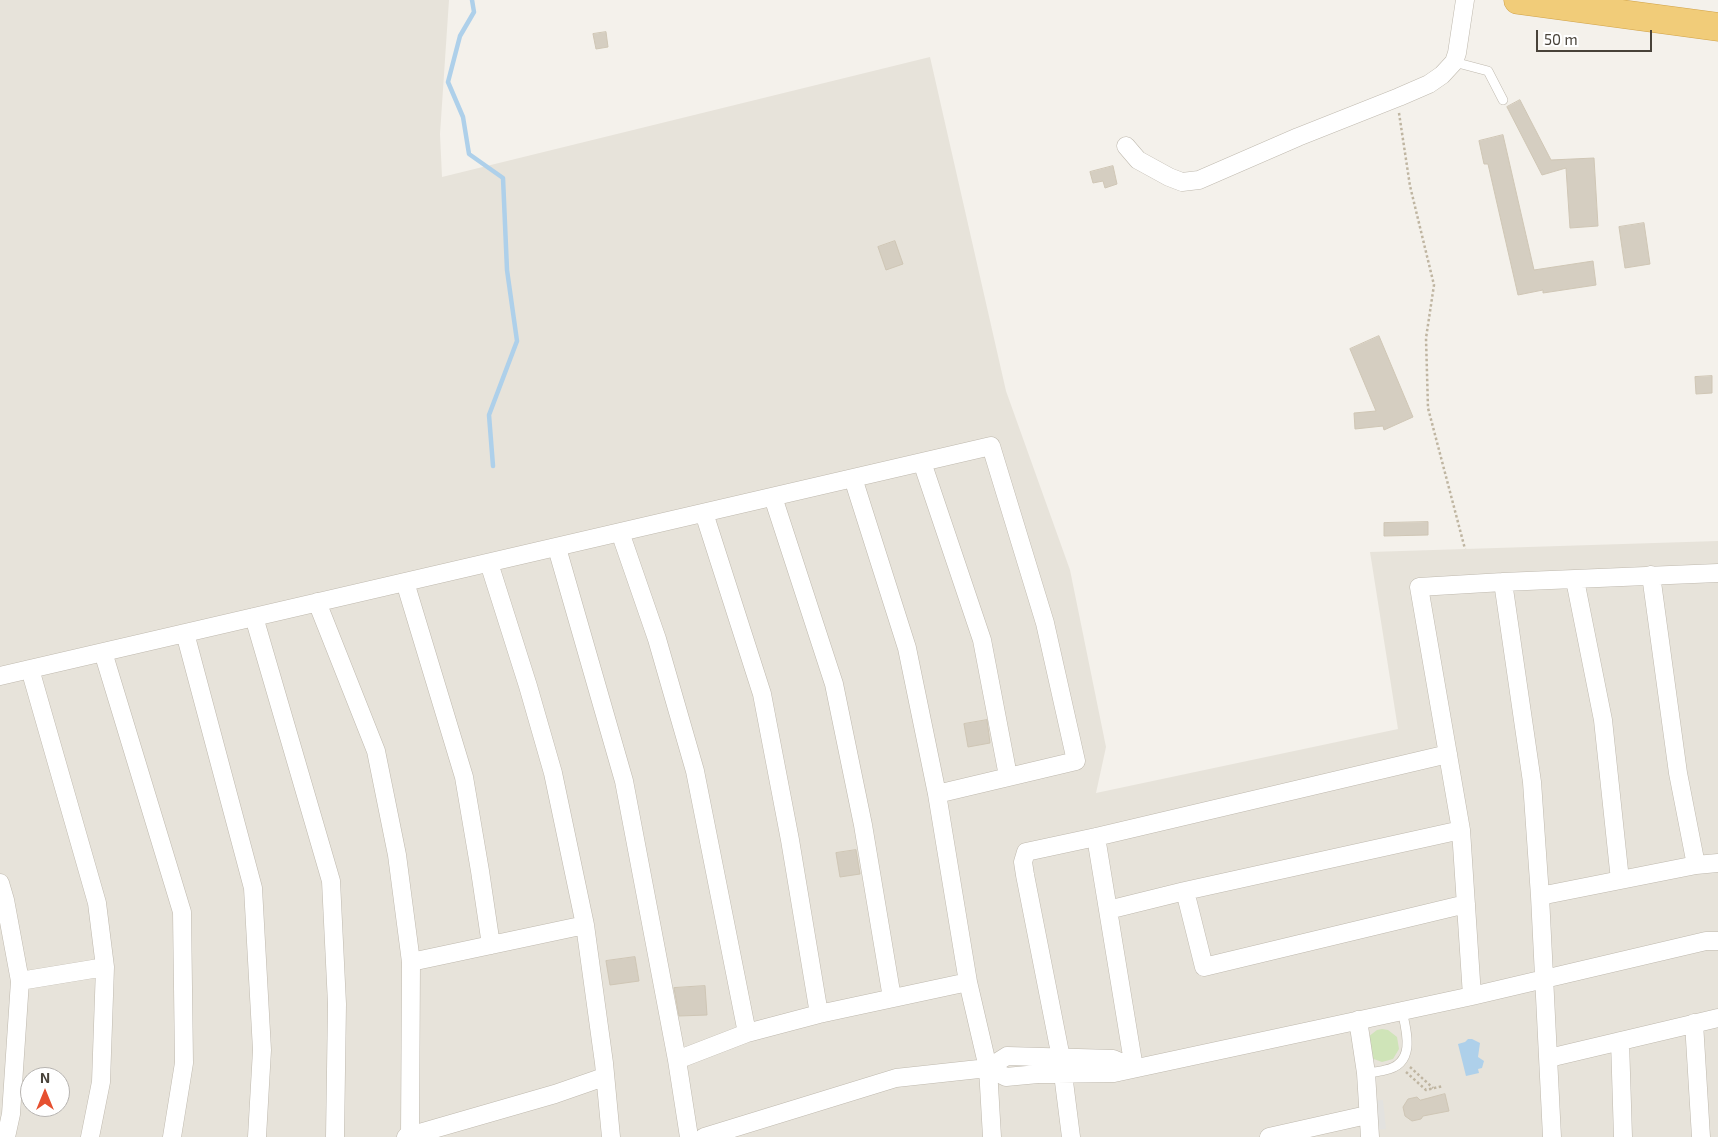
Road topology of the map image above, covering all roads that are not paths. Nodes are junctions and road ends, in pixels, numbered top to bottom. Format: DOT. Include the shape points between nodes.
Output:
graph roads {
  1 [pos="1465,0"];
  2 [pos="1518,0"];
  3 [pos="1718,27"];
  4 [pos="1454,62"];
  5 [pos="1503,100"];
  6 [pos="1126,146"];
  7 [pos="922,462"];
  8 [pos="853,478"];
  9 [pos="773,497"];
  10 [pos="704,513"];
  11 [pos="620,532"];
  12 [pos="557,548"];
  13 [pos="490,562"];
  14 [pos="1718,573"];
  15 [pos="1651,575"];
  16 [pos="1575,580"];
  17 [pos="405,582"];
  18 [pos="1503,582"];
  19 [pos="317,602"];
  20 [pos="254,617"];
  21 [pos="185,633"];
  22 [pos="103,652"];
  23 [pos="30,669"];
  24 [pos="0,676"];
  25 [pos="1448,754"];
  26 [pos="1008,776"];
  27 [pos="937,794"];
  28 [pos="1461,830"];
  29 [pos="1096,838"];
  30 [pos="1718,863"];
  31 [pos="1696,865"];
  32 [pos="1620,880"];
  33 [pos="0,883"];
  34 [pos="1185,891"];
  35 [pos="1540,896"];
  36 [pos="1466,904"];
  37 [pos="1108,910"];
  38 [pos="584,925"];
  39 [pos="1718,941"];
  40 [pos="491,946"];
  41 [pos="411,962"];
  42 [pos="105,967"];
  43 [pos="1544,979"];
  44 [pos="20,981"];
  45 [pos="968,982"];
  46 [pos="1472,996"];
  47 [pos="892,998"];
  48 [pos="1402,1010"];
  49 [pos="819,1014"];
  50 [pos="1718,1018"];
  51 [pos="1358,1020"];
  52 [pos="1694,1023"];
  53 [pos="747,1033"];
  54 [pos="1620,1041"];
  55 [pos="1548,1058"];
  56 [pos="677,1060"];
  57 [pos="1061,1066"];
  58 [pos="988,1068"];
  59 [pos="1134,1068"];
  60 [pos="1366,1072"];
  61 [pos="604,1077"];
  62 [pos="1368,1115"];
  63 [pos="1296,1135"];
  64 [pos="408,1136"];
  65 [pos="6,1137"];
  66 [pos="90,1137"];
  67 [pos="172,1137"];
  68 [pos="257,1137"];
  69 [pos="335,1137"];
  70 [pos="610,1137"];
  71 [pos="690,1137"];
  72 [pos="704,1137"];
  73 [pos="992,1137"];
  74 [pos="1071,1137"];
  75 [pos="1269,1137"];
  76 [pos="1370,1137"];
  77 [pos="1552,1137"];
  78 [pos="1623,1137"];
  79 [pos="1701,1137"];
  1 -- 4 [label="street"];
  2 -- 3 [label="highway"];
  4 -- 5 [label="lane" via="1488,71"];
  4 -- 6 [label="street" via="1429,84 1199,180 1182,182 1169,177 1138,160"];
  7 -- 8 [label="street"];
  7 -- 26 [label="street" via="982,640"];
  7 -- 26 [label="street" via="991,446 1045,623 1076,761"];
  8 -- 9 [label="street"];
  8 -- 27 [label="street" via="907,648"];
  9 -- 10 [label="street"];
  9 -- 47 [label="street" via="834,684 863,825"];
  10 -- 11 [label="street"];
  10 -- 49 [label="street" via="762,694"];
  11 -- 12 [label="street"];
  11 -- 53 [label="street" via="657,639 695,771"];
  12 -- 13 [label="street"];
  12 -- 56 [label="street" via="624,781"];
  13 -- 17 [label="street"];
  13 -- 38 [label="street" via="553,773"];
  14 -- 15 [label="street"];
  15 -- 16 [label="street"];
  15 -- 31 [label="street" via="1678,773"];
  16 -- 18 [label="street"];
  16 -- 32 [label="street" via="1603,720"];
  17 -- 19 [label="street"];
  17 -- 40 [label="street" via="464,776"];
  18 -- 25 [label="street" via="1419,587"];
  18 -- 35 [label="street" via="1532,782"];
  19 -- 20 [label="street"];
  19 -- 41 [label="street" via="376,751 397,855"];
  20 -- 21 [label="street"];
  20 -- 69 [label="street" via="331,882 337,1004"];
  21 -- 22 [label="street"];
  21 -- 68 [label="street" via="253,888 262,1050"];
  22 -- 23 [label="street"];
  22 -- 67 [label="street" via="182,912 184,1063"];
  23 -- 24 [label="street"];
  23 -- 42 [label="street" via="97,902"];
  25 -- 28 [label="street"];
  25 -- 29 [label="street"];
  26 -- 27 [label="street"];
  27 -- 45 [label="street"];
  28 -- 34 [label="street"];
  28 -- 36 [label="street"];
  29 -- 37 [label="street"];
  29 -- 57 [label="street" via="1026,852 1023,862"];
  30 -- 31 [label="street"];
  31 -- 32 [label="street"];
  32 -- 35 [label="street"];
  33 -- 44 [label="street"];
  34 -- 36 [label="street" via="1204,967"];
  34 -- 37 [label="street"];
  35 -- 43 [label="street"];
  36 -- 46 [label="street"];
  37 -- 59 [label="street"];
  38 -- 40 [label="street"];
  38 -- 61 [label="street"];
  39 -- 43 [label="street" via="1706,941"];
  40 -- 41 [label="street"];
  41 -- 64 [label="street"];
  42 -- 44 [label="street"];
  42 -- 66 [label="street" via="101,1082"];
  43 -- 46 [label="street"];
  43 -- 55 [label="street"];
  44 -- 65 [label="street" via="11,1114"];
  45 -- 47 [label="street"];
  45 -- 58 [label="street"];
  46 -- 48 [label="street"];
  47 -- 49 [label="street"];
  48 -- 51 [label="street"];
  48 -- 60 [label="lane" via="1408,1044 1400,1062 1384,1071"];
  49 -- 53 [label="street"];
  50 -- 52 [label="street"];
  51 -- 59 [label="street"];
  51 -- 60 [label="street"];
  52 -- 54 [label="street"];
  52 -- 79 [label="street"];
  53 -- 56 [label="street"];
  54 -- 55 [label="street"];
  54 -- 78 [label="street"];
  55 -- 77 [label="street"];
  56 -- 71 [label="street"];
  57 -- 58 [label="street" via="1006,1077"];
  57 -- 59 [label="street" via="1114,1073"];
  57 -- 74 [label="street"];
  58 -- 72 [label="street" via="896,1078"];
  58 -- 73 [label="street"];
  60 -- 62 [label="street"];
  61 -- 64 [label="street"];
  61 -- 70 [label="street"];
  62 -- 63 [label="street"];
  62 -- 76 [label="street"];
  63 -- 75 [label="street"];
}
